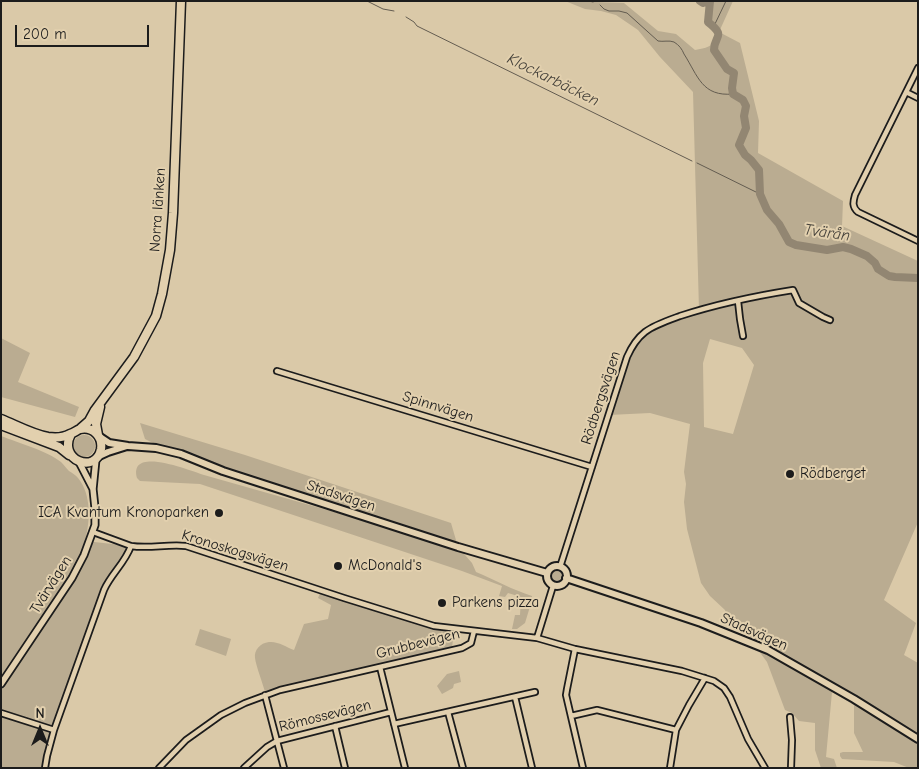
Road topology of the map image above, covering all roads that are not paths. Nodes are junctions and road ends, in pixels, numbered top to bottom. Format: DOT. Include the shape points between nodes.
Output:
graph roads {
  1 [pos="181,1"];
  2 [pos="918,68"];
  3 [pos="906,92"];
  4 [pos="918,98"];
  5 [pos="918,241"];
  6 [pos="738,301"];
  7 [pos="830,320"];
  8 [pos="743,336"];
  9 [pos="277,370"];
  10 [pos="101,403"];
  11 [pos="1,419"];
  12 [pos="1,425"];
  13 [pos="81,428"];
  14 [pos="71,434"];
  15 [pos="99,436"];
  16 [pos="128,446"];
  17 [pos="96,458"];
  18 [pos="76,460"];
  19 [pos="592,467"];
  20 [pos="92,489"];
  21 [pos="93,532"];
  22 [pos="130,546"];
  23 [pos="560,567"];
  24 [pos="547,573"];
  25 [pos="566,578"];
  26 [pos="553,586"];
  27 [pos="474,631"];
  28 [pos="537,638"];
  29 [pos="575,649"];
  30 [pos="380,667"];
  31 [pos="705,678"];
  32 [pos="1,684"];
  33 [pos="535,692"];
  34 [pos="265,695"];
  35 [pos="515,697"];
  36 [pos="391,712"];
  37 [pos="448,712"];
  38 [pos="1,713"];
  39 [pos="571,716"];
  40 [pos="790,716"];
  41 [pos="394,724"];
  42 [pos="335,726"];
  43 [pos="54,730"];
  44 [pos="676,730"];
  45 [pos="918,739"];
  46 [pos="277,740"];
  47 [pos="45,768"];
  48 [pos="159,768"];
  49 [pos="244,768"];
  50 [pos="284,768"];
  51 [pos="345,768"];
  52 [pos="404,768"];
  53 [pos="464,768"];
  54 [pos="532,768"];
  55 [pos="584,768"];
  56 [pos="670,768"];
  57 [pos="765,768"];
  58 [pos="791,768"];
  1 -- 10 [label="highway, Norra länken" via="173,213 162,294 156,316 134,357"];
  2 -- 3 [label="street"];
  3 -- 4 [label="street"];
  3 -- 5 [label="street" via="853,205 858,212"];
  6 -- 7 [label="street, Rödbergsvägen" via="793,290 799,303"];
  6 -- 8 [label="street"];
  6 -- 19 [label="street, Rödbergsvägen" via="668,320 645,332 633,344"];
  9 -- 19 [label="street, Spinnvägen"];
  10 -- 13 [label="highway, Norra länken"];
  10 -- 15 [label="highway, Norra länken" via="96,424"];
  11 -- 14 [label="highway" via="46,436 56,438"];
  12 -- 18 [label="highway" via="59,447"];
  13 -- 14 [label="highway"];
  13 -- 15 [label="highway"];
  14 -- 18 [label="highway" via="68,448"];
  15 -- 16 [label="main road, Stadsvägen"];
  15 -- 17 [label="highway" via="101,448"];
  16 -- 17 [label="main road, Stadsvägen"];
  16 -- 24 [label="main road, Stadsvägen" via="181,454 223,471"];
  17 -- 18 [label="highway" via="91,462"];
  17 -- 20 [label="street, Tvärvägen"];
  18 -- 20 [label="street, Tvärvägen"];
  19 -- 23 [label="street, Rödbergsvägen"];
  20 -- 21 [label="street, Tvärvägen" via="95,508"];
  21 -- 22 [label="street, Kronoskogsvägen"];
  21 -- 32 [label="street, Tvärvägen" via="72,578"];
  22 -- 27 [label="street, Kronoskogsvägen" via="186,546 434,626"];
  22 -- 43 [label="street" via="124,560 108,580"];
  23 -- 24 [label="main road" via="552,567"];
  23 -- 25 [label="main road" via="565,570"];
  24 -- 26 [label="main road" via="548,582"];
  25 -- 26 [label="main road" via="562,585"];
  25 -- 45 [label="main road, Stadsvägen" via="768,650"];
  26 -- 28 [label="street"];
  27 -- 28 [label="street, Grubbevägen"];
  27 -- 30 [label="street, Grubbevägen" via="466,647"];
  28 -- 29 [label="street, Grubbevägen"];
  29 -- 31 [label="street, Grubbevägen"];
  29 -- 39 [label="street" via="566,689"];
  30 -- 34 [label="street, Grubbevägen"];
  30 -- 36 [label="street"];
  31 -- 44 [label="street"];
  31 -- 57 [label="street, Grubbevägen" via="724,688 730,696 748,739"];
  33 -- 35 [label="street"];
  34 -- 46 [label="street"];
  34 -- 48 [label="street, Grubbevägen" via="245,702 200,730"];
  35 -- 37 [label="street"];
  35 -- 54 [label="street"];
  36 -- 41 [label="street"];
  36 -- 42 [label="street, Römossevägen"];
  37 -- 41 [label="street"];
  37 -- 53 [label="street"];
  38 -- 43 [label="street"];
  39 -- 44 [label="street" via="597,710"];
  39 -- 55 [label="street"];
  40 -- 58 [label="street"];
  41 -- 52 [label="street"];
  42 -- 46 [label="street, Römossevägen"];
  42 -- 51 [label="street"];
  43 -- 47 [label="street"];
  44 -- 56 [label="street"];
  46 -- 49 [label="street, Römossevägen"];
  46 -- 50 [label="street"];
}
